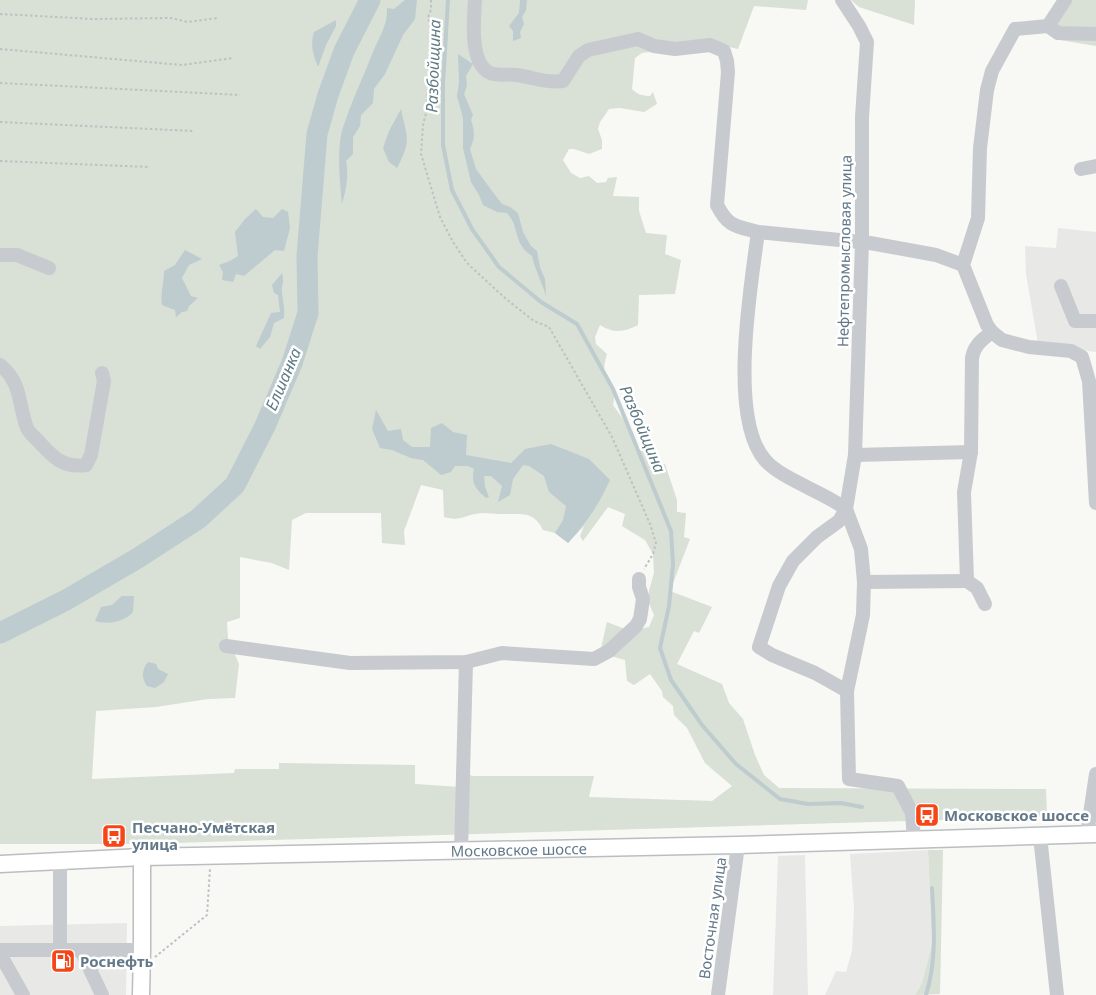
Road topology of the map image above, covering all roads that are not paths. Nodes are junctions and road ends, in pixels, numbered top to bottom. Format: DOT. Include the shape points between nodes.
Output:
graph roads {
  1 [pos="476,0"];
  2 [pos="842,0"];
  3 [pos="1065,0"];
  4 [pos="1048,26"];
  5 [pos="1096,34"];
  6 [pos="1096,166"];
  7 [pos="1081,169"];
  8 [pos="758,232"];
  9 [pos="862,242"];
  10 [pos="0,255"];
  11 [pos="962,265"];
  12 [pos="49,268"];
  13 [pos="1061,286"];
  14 [pos="1096,321"];
  15 [pos="992,332"];
  16 [pos="0,365"];
  17 [pos="102,373"];
  18 [pos="971,452"];
  19 [pos="855,455"];
  20 [pos="1096,503"];
  21 [pos="846,509"];
  22 [pos="639,579"];
  23 [pos="967,581"];
  24 [pos="864,582"];
  25 [pos="985,604"];
  26 [pos="226,646"];
  27 [pos="466,662"];
  28 [pos="847,691"];
  29 [pos="1096,774"];
  30 [pos="1092,834"];
  31 [pos="1040,836"];
  32 [pos="914,840"];
  33 [pos="738,845"];
  34 [pos="461,851"];
  35 [pos="142,857"];
  36 [pos="60,860"];
  37 [pos="0,864"];
  38 [pos="60,950"];
  39 [pos="82,950"];
  40 [pos="142,950"];
  41 [pos="0,952"];
  42 [pos="23,995"];
  43 [pos="102,995"];
  44 [pos="141,995"];
  45 [pos="718,995"];
  46 [pos="1057,995"];
  1 -- 8 [label="street" via="476,50 481,66 491,73 513,74 549,83 563,80 579,56 588,50 638,39 654,46 675,49 710,45 724,51 728,72 717,205 723,218 734,226"];
  2 -- 9 [label="street, Нефтепромысловая улица" via="867,42 862,117"];
  3 -- 4 [label="street"];
  4 -- 5 [label="street" via="1058,33"];
  4 -- 11 [label="street" via="1015,29 992,71 980,148 978,218"];
  6 -- 7 [label="street"];
  8 -- 9 [label="street"];
  8 -- 21 [label="street" via="744,369 749,426 755,446 765,461 786,476"];
  9 -- 11 [label="street" via="936,254"];
  9 -- 19 [label="street, Нефтепромысловая улица"];
  10 -- 12 [label="street" via="17,255"];
  11 -- 15 [label="street"];
  13 -- 14 [label="street" via="1076,321"];
  15 -- 18 [label="street" via="974,349"];
  15 -- 20 [label="street" via="1002,340 1029,347 1071,351 1082,357 1089,381"];
  16 -- 17 [label="street" via="10,372 28,430 55,460 76,466 86,465 91,455 104,382"];
  18 -- 19 [label="street"];
  18 -- 23 [label="street" via="964,492"];
  19 -- 21 [label="street, Нефтепромысловая улица"];
  21 -- 24 [label="street" via="861,549"];
  21 -- 28 [label="street" via="839,521 816,537 793,561 779,586 759,647"];
  22 -- 27 [label="street" via="643,600 640,619 609,651 594,659 502,653"];
  23 -- 24 [label="street"];
  23 -- 25 [label="street" via="977,588"];
  24 -- 28 [label="street" via="863,615"];
  26 -- 27 [label="street" via="350,664"];
  27 -- 34 [label="street"];
  28 -- 32 [label="street" via="849,779 898,786 912,813"];
  29 -- 30 [label="street"];
  30 -- 31 [label="main road, Московское шоссе"];
  31 -- 32 [label="main road, Московское шоссе"];
  31 -- 46 [label="street"];
  32 -- 33 [label="main road, Московское шоссе"];
  33 -- 34 [label="main road, Московское шоссе"];
  33 -- 45 [label="street, Восточная улица"];
  34 -- 35 [label="main road, Московское шоссе"];
  35 -- 36 [label="main road, Московское шоссе"];
  35 -- 40 [label="main road"];
  36 -- 37 [label="main road, Московское шоссе"];
  36 -- 38 [label="street"];
  38 -- 39 [label="street"];
  38 -- 41 [label="street"];
  39 -- 40 [label="street"];
  39 -- 43 [label="street"];
  40 -- 44 [label="main road"];
  41 -- 42 [label="street"];
}
